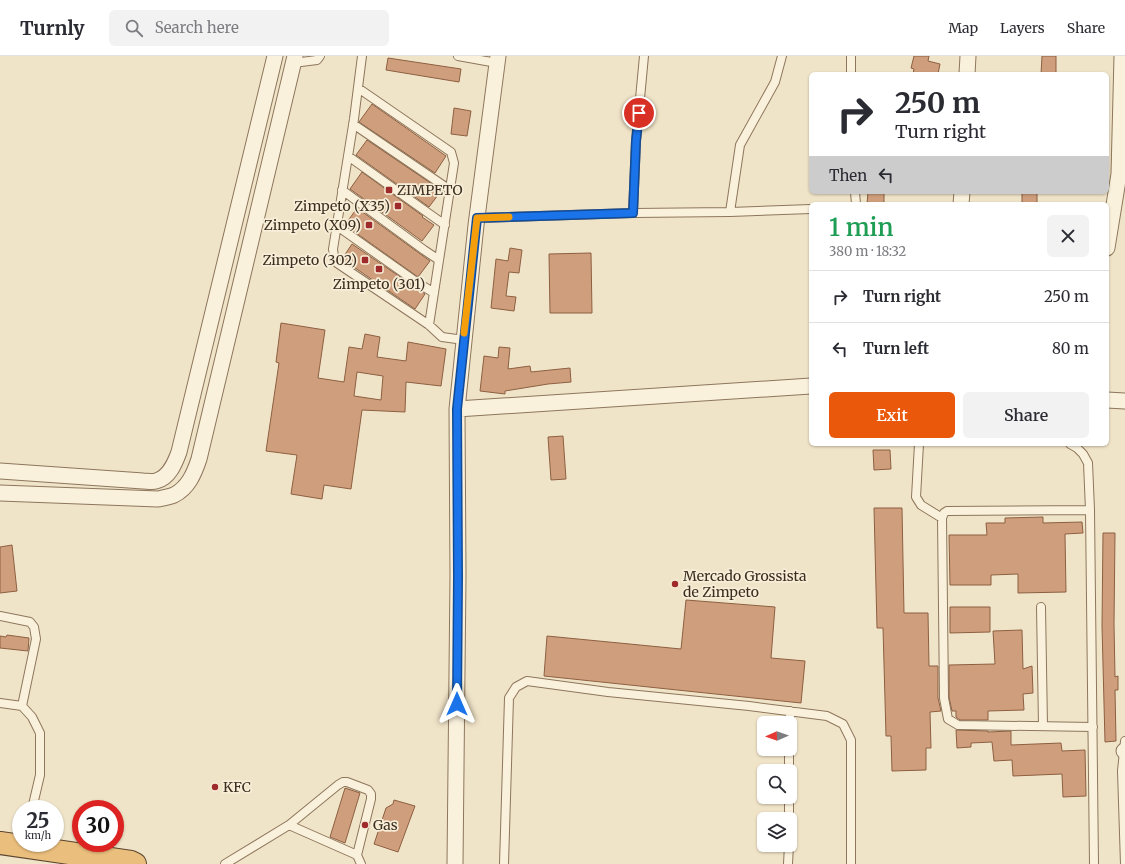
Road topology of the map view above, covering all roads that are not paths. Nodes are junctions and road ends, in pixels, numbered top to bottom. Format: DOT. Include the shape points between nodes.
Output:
graph roads {
  1 [pos="275,56"];
  2 [pos="320,56"];
  3 [pos="362,56"];
  4 [pos="458,56"];
  5 [pos="644,56"];
  6 [pos="782,56"];
  7 [pos="851,56"];
  8 [pos="968,56"];
  9 [pos="1122,56"];
  10 [pos="498,59"];
  11 [pos="294,60"];
  12 [pos="851,72"];
  13 [pos="967,72"];
  14 [pos="358,88"];
  15 [pos="353,124"];
  16 [pos="348,156"];
  17 [pos="1122,174"];
  18 [pos="342,190"];
  19 [pos="450,190"];
  20 [pos="809,209"];
  21 [pos="730,212"];
  22 [pos="633,213"];
  23 [pos="477,218"];
  24 [pos="445,225"];
  25 [pos="337,226"];
  26 [pos="1109,238"];
  27 [pos="439,260"];
  28 [pos="434,293"];
  29 [pos="429,325"];
  30 [pos="464,340"];
  31 [pos="809,386"];
  32 [pos="1109,400"];
  33 [pos="1125,401"];
  34 [pos="457,409"];
  35 [pos="919,446"];
  36 [pos="1074,446"];
  37 [pos="0,471"];
  38 [pos="0,492"];
  39 [pos="1090,510"];
  40 [pos="942,518"];
  41 [pos="1042,607"];
  42 [pos="0,616"];
  43 [pos="0,703"];
  44 [pos="22,706"];
  45 [pos="790,711"];
  46 [pos="790,716"];
  47 [pos="1043,726"];
  48 [pos="1093,727"];
  49 [pos="1125,748"];
  50 [pos="34,800"];
  51 [pos="289,825"];
  52 [pos="0,844"];
  53 [pos="12,844"];
  54 [pos="64,852"];
  55 [pos="789,852"];
  56 [pos="357,855"];
  57 [pos="133,863"];
  58 [pos="225,864"];
  59 [pos="361,864"];
  60 [pos="455,864"];
  61 [pos="504,864"];
  62 [pos="788,864"];
  63 [pos="851,864"];
  64 [pos="1094,864"];
  65 [pos="1124,864"];
  1 -- 37 [label="street" via="174,465 157,481"];
  2 -- 11 [label="lane" via="317,60"];
  3 -- 14 [label="lane"];
  4 -- 10 [label="lane"];
  5 -- 22 [label="lane" via="636,141"];
  6 -- 21 [label="lane" via="775,82 740,145"];
  7 -- 12 [label="lane"];
  8 -- 13 [label="street"];
  9 -- 17 [label="street"];
  10 -- 23 [label="street"];
  11 -- 38 [label="street" via="194,475 186,486 174,495 158,500"];
  14 -- 15 [label="lane"];
  14 -- 19 [label="lane" via="451,152 454,163"];
  15 -- 16 [label="lane"];
  15 -- 19 [label="lane"];
  16 -- 18 [label="lane"];
  16 -- 24 [label="lane"];
  17 -- 26 [label="street"];
  18 -- 25 [label="lane"];
  18 -- 27 [label="lane"];
  19 -- 24 [label="lane"];
  20 -- 21 [label="lane"];
  21 -- 22 [label="lane"];
  22 -- 23 [label="lane"];
  23 -- 30 [label="street"];
  24 -- 27 [label="lane"];
  25 -- 28 [label="lane"];
  25 -- 29 [label="lane" via="333,249 338,263"];
  27 -- 28 [label="lane"];
  28 -- 29 [label="lane"];
  29 -- 30 [label="lane" via="442,337"];
  30 -- 34 [label="street"];
  31 -- 34 [label="street"];
  32 -- 33 [label="street"];
  34 -- 60 [label="street"];
  35 -- 40 [label="lane" via="916,497 921,504"];
  36 -- 39 [label="lane" via="1083,454 1088,463"];
  39 -- 40 [label="lane" via="947,511"];
  39 -- 48 [label="lane"];
  40 -- 47 [label="lane" via="944,698 948,718 958,725"];
  41 -- 47 [label="lane"];
  42 -- 44 [label="lane" via="30,622 34,627 36,639"];
  43 -- 44 [label="lane"];
  44 -- 50 [label="lane" via="32,717 40,733 40,775"];
  45 -- 46 [label="lane"];
  45 -- 61 [label="lane" via="527,681 516,687 509,698"];
  45 -- 63 [label="lane" via="827,716 843,724 851,740"];
  47 -- 48 [label="lane"];
  48 -- 64 [label="lane"];
  49 -- 65 [label="lane" via="1122,771"];
  51 -- 56 [label="lane"];
  51 -- 56 [label="lane" via="342,782 368,790 371,799"];
  51 -- 58 [label="lane"];
  52 -- 53 [label="highway"];
  54 -- 57 [label="highway"];
  55 -- 62 [label="lane"];
  56 -- 59 [label="lane"];
}
